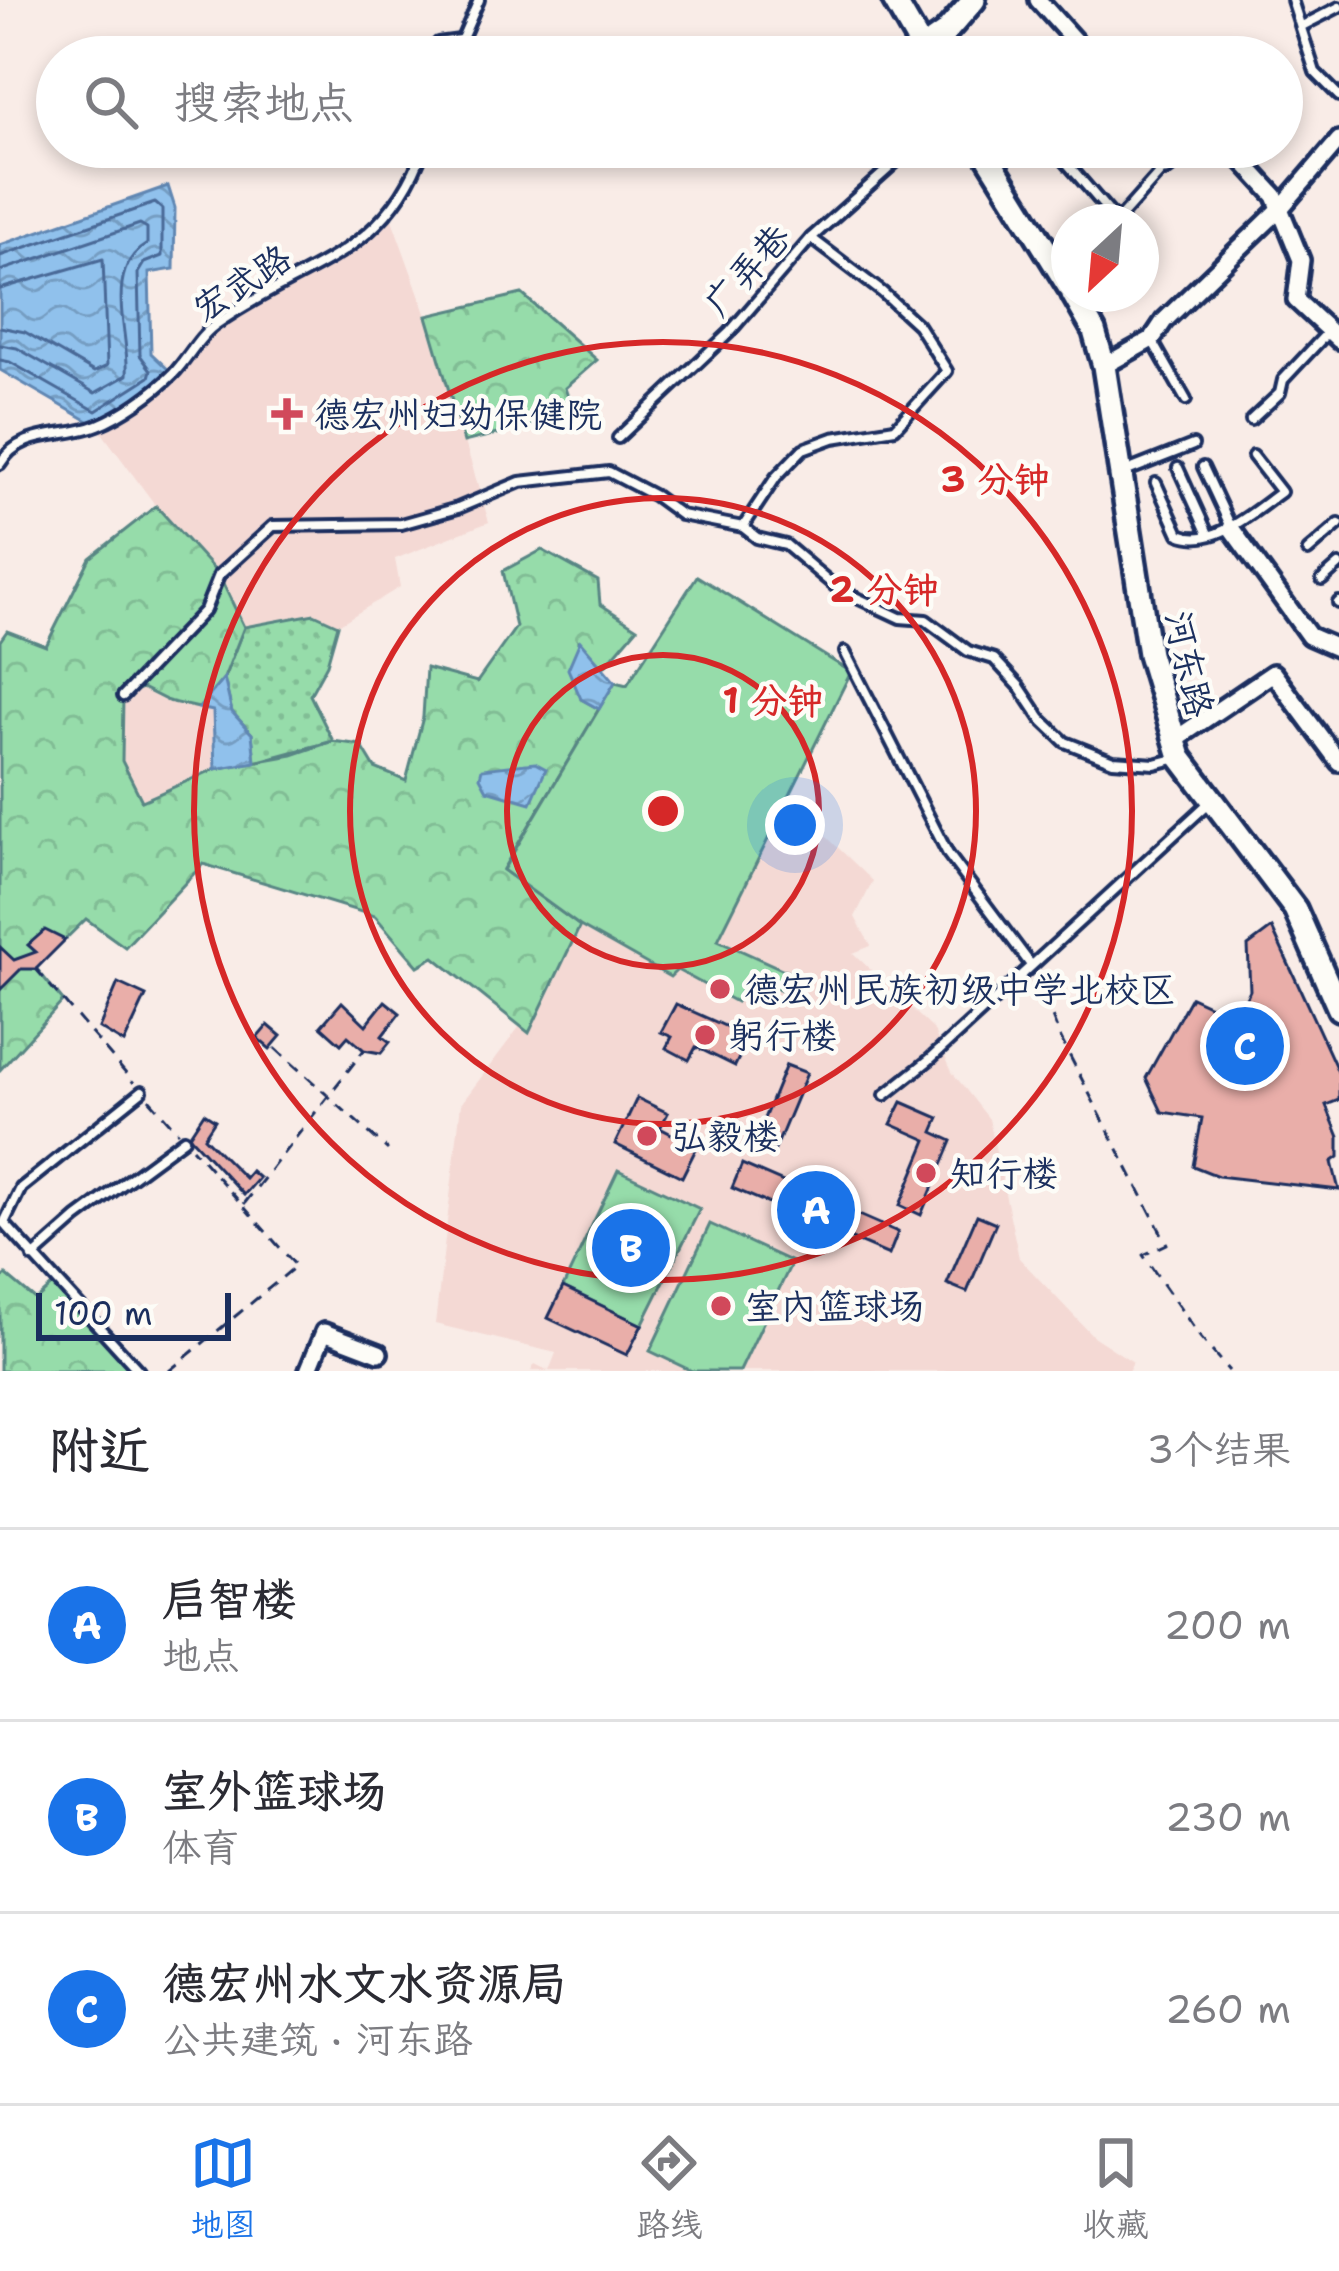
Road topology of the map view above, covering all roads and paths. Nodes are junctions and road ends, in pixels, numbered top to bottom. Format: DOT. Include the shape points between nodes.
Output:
graph roads {
  1 [pos="479,0"];
  2 [pos="894,0"];
  3 [pos="956,0"];
  4 [pos="974,0"];
  5 [pos="1038,0"];
  6 [pos="1292,0"];
  7 [pos="1339,7"];
  8 [pos="1302,26"];
  9 [pos="462,36"];
  10 [pos="915,36"];
  11 [pos="930,36"];
  12 [pos="939,36"];
  13 [pos="1070,36"];
  14 [pos="1339,96"];
  15 [pos="1339,140"];
  16 [pos="417,168"];
  17 [pos="889,168"];
  18 [pos="995,168"];
  19 [pos="1071,168"];
  20 [pos="1164,168"];
  21 [pos="1249,168"];
  22 [pos="1101,204"];
  23 [pos="1132,204"];
  24 [pos="1280,209"];
  25 [pos="811,238"];
  26 [pos="1051,256"];
  27 [pos="1084,312"];
  28 [pos="1334,335"];
  29 [pos="1152,339"];
  30 [pos="1104,365"];
  31 [pos="1186,400"];
  32 [pos="1251,420"];
  33 [pos="618,437"];
  34 [pos="1193,445"];
  35 [pos="1253,456"];
  36 [pos="0,464"];
  37 [pos="1203,467"];
  38 [pos="1178,468"];
  39 [pos="1121,473"];
  40 [pos="1156,483"];
  41 [pos="1339,524"];
  42 [pos="743,527"];
  43 [pos="1232,528"];
  44 [pos="1208,534"];
  45 [pos="1307,551"];
  46 [pos="1339,565"];
  47 [pos="1322,580"];
  48 [pos="1339,649"];
  49 [pos="845,652"];
  50 [pos="123,696"];
  51 [pos="1177,749"];
  52 [pos="1339,762"];
  53 [pos="1212,800"];
  54 [pos="1031,964"];
  55 [pos="36,968"];
  56 [pos="1339,1009"];
  57 [pos="275,1048"];
  58 [pos="364,1050"];
  59 [pos="142,1091"];
  60 [pos="885,1095"];
  61 [pos="326,1096"];
  62 [pos="184,1139"];
  63 [pos="388,1150"];
  64 [pos="243,1206"];
  65 [pos="33,1257"];
  66 [pos="379,1353"];
  67 [pos="139,1371"];
  68 [pos="169,1371"];
  69 [pos="308,1371"];
  70 [pos="1229,1371"];
  1 -- 9 [label="lane"];
  2 -- 10 [label="main road"];
  3 -- 11 [label="main road"];
  4 -- 12 [label="main road"];
  5 -- 13 [label="street"];
  6 -- 8 [label="lane"];
  7 -- 8 [label="lane"];
  8 -- 14 [label="lane" via="1315,72"];
  15 -- 24 [label="street"];
  16 -- 36 [label="lane, 宏武路" via="390,214 344,251 212,327 138,401 97,426 36,437"];
  17 -- 25 [label="lane, 广弄巷"];
  18 -- 26 [label="main road, 河东路"];
  19 -- 22 [label="lane"];
  20 -- 23 [label="lane"];
  21 -- 24 [label="street"];
  24 -- 28 [label="street" via="1301,260 1296,300"];
  24 -- 29 [label="street"];
  25 -- 33 [label="lane, 广弄巷" via="729,333"];
  25 -- 42 [label="lane" via="918,325 947,371 895,428 802,449"];
  27 -- 30 [label="main road, 河东路"];
  28 -- 32 [label="lane"];
  29 -- 30 [label="street"];
  29 -- 31 [label="lane"];
  30 -- 39 [label="main road, 河东路"];
  34 -- 39 [label="lane"];
  35 -- 43 [label="lane" via="1281,492"];
  37 -- 43 [label="lane"];
  38 -- 44 [label="lane"];
  39 -- 51 [label="main road, 河东路" via="1149,654"];
  40 -- 44 [label="lane" via="1179,534"];
  41 -- 45 [label="lane"];
  42 -- 50 [label="lane" via="681,515 609,472 520,482 401,524 273,526 219,574 205,610"];
  42 -- 51 [label="lane" via="786,545 838,589 900,618 926,620 994,659 1065,742 1113,761 1155,764"];
  43 -- 44 [label="lane"];
  43 -- 48 [label="street" via="1309,636"];
  46 -- 47 [label="lane"];
  49 -- 54 [label="lane" via="948,854"];
  51 -- 52 [label="street" via="1273,673"];
  51 -- 53 [label="main road, 河东路"];
  53 -- 54 [label="lane"];
  53 -- 56 [label="main road, 河东路" via="1294,909"];
  54 -- 60 [label="lane"];
  54 -- 70 [label="path" via="1167,1244 1143,1255"];
  55 -- 59 [label="path"];
  57 -- 61 [label="path"];
  58 -- 61 [label="path"];
  59 -- 62 [label="path"];
  59 -- 65 [label="lane" via="21,1188 4,1223"];
  61 -- 63 [label="path"];
  61 -- 64 [label="path"];
  62 -- 64 [label="path"];
  62 -- 65 [label="lane"];
  64 -- 68 [label="path" via="296,1266"];
  65 -- 67 [label="lane"];
  66 -- 69 [label="street" via="324,1332"];
}
